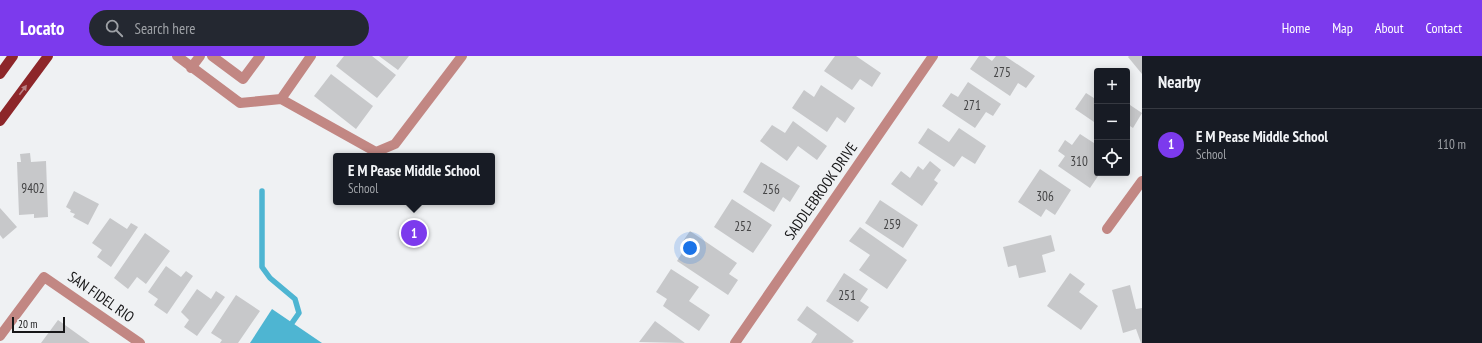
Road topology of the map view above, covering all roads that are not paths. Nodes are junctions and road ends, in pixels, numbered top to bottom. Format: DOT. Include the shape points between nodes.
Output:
graph roads {
  1 [pos="13,56"];
  2 [pos="48,56"];
  3 [pos="177,56"];
  4 [pos="200,56"];
  5 [pos="212,56"];
  6 [pos="260,56"];
  7 [pos="311,56"];
  8 [pos="462,56"];
  9 [pos="933,56"];
  10 [pos="191,68"];
  11 [pos="0,74"];
  12 [pos="280,99"];
  13 [pos="0,121"];
  14 [pos="1142,181"];
  15 [pos="1107,229"];
  16 [pos="0,336"];
  17 [pos="140,343"];
  18 [pos="735,343"];
  1 -- 11 [label="main road"];
  13 -- 2 [label="main road, one-way"];
  3 -- 10 [label="street"];
  4 -- 10 [label="street"];
  5 -- 6 [label="street" via="243,79"];
  7 -- 12 [label="street"];
  8 -- 12 [label="street" via="395,144 376,152"];
  9 -- 18 [label="street, SADDLEBROOK DRIVE"];
  10 -- 12 [label="street" via="240,103"];
  14 -- 15 [label="street"];
  16 -- 17 [label="street, SAN FIDEL RIO" via="44,277"];
}
